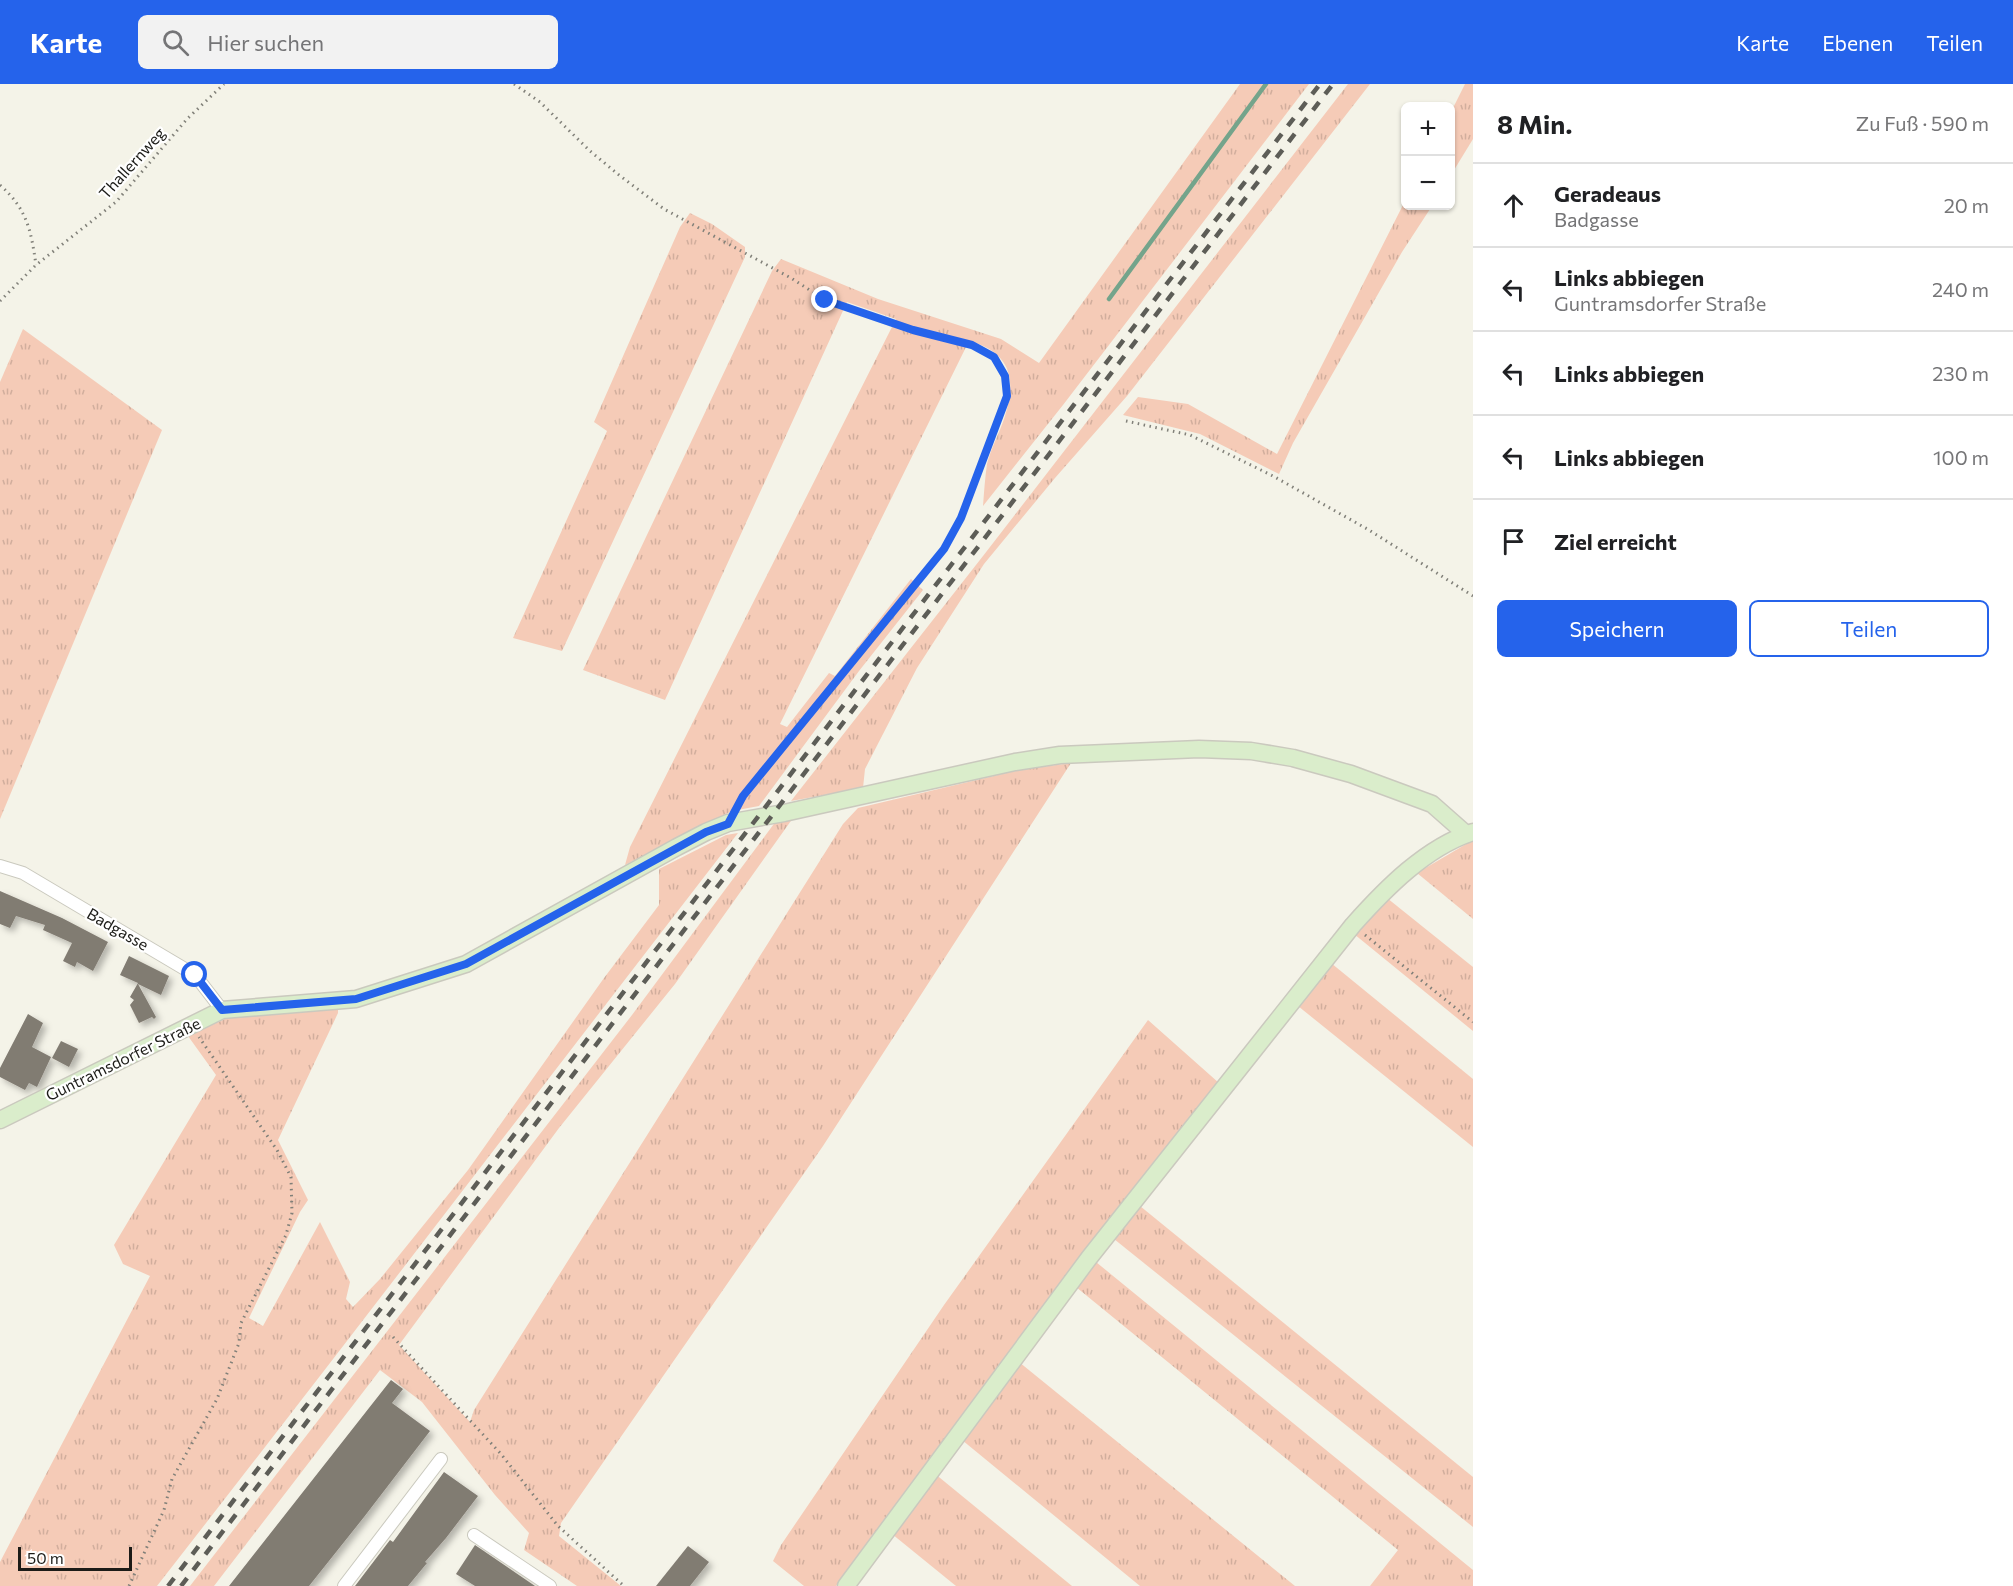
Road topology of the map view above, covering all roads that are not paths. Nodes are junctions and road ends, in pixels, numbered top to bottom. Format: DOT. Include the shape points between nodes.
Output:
graph roads {
  1 [pos="1469,833"];
  2 [pos="0,866"];
  3 [pos="222,1010"];
  4 [pos="0,1120"];
  5 [pos="441,1459"];
  6 [pos="474,1535"];
  7 [pos="344,1586"];
  8 [pos="550,1586"];
  9 [pos="846,1586"];
  1 -- 3 [label="street, Guntramsdorfer Straße" via="1432,804 1351,774 1293,758 1199,749 1094,753 1015,762 728,824 686,842 466,964 356,999"];
  1 -- 9 [label="street" via="1426,856 1387,887 1353,925 1089,1258"];
  2 -- 3 [label="street, Badgasse" via="23,873 195,975"];
  3 -- 4 [label="street, Guntramsdorfer Straße"];
  5 -- 7 [label="street"];
  6 -- 8 [label="street"];
}
